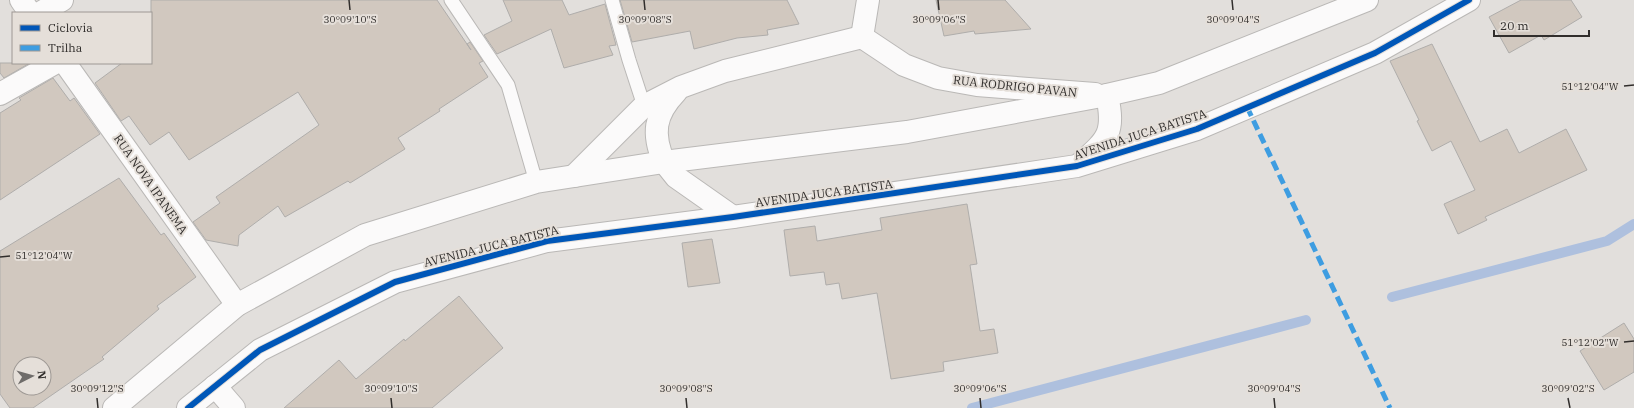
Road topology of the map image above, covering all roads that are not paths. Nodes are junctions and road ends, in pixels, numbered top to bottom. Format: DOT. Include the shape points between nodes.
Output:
graph roads {
  1 [pos="21,0"];
  2 [pos="62,0"];
  3 [pos="451,0"];
  4 [pos="612,0"];
  5 [pos="868,0"];
  6 [pos="1367,0"];
  7 [pos="1469,0"];
  8 [pos="29,12"];
  9 [pos="42,12"];
  10 [pos="862,37"];
  11 [pos="53,64"];
  12 [pos="66,64"];
  13 [pos="680,87"];
  14 [pos="0,94"];
  15 [pos="1107,95"];
  16 [pos="644,106"];
  17 [pos="664,162"];
  18 [pos="1077,166"];
  19 [pos="574,176"];
  20 [pos="536,182"];
  21 [pos="733,217"];
  22 [pos="237,305"];
  23 [pos="215,386"];
  24 [pos="114,408"];
  25 [pos="188,408"];
  26 [pos="234,408"];
  1 -- 8 [label="main road"];
  2 -- 9 [label="main road"];
  3 -- 20 [label="lane" via="508,85"];
  4 -- 16 [label="lane"];
  5 -- 10 [label="main road"];
  6 -- 15 [label="main road" via="1159,83"];
  7 -- 18 [label="main road, AVENIDA JUCA BATISTA" via="1375,53 1197,129"];
  10 -- 13 [label="main road" via="725,71"];
  10 -- 15 [label="main road, RUA RODRIGO PAVAN" via="904,65 938,78 978,85"];
  11 -- 14 [label="main road"];
  12 -- 22 [label="main road, RUA NOVA IPANEMA"];
  13 -- 16 [label="main road"];
  13 -- 17 [label="main road" via="659,114 656,132 658,148"];
  15 -- 17 [label="main road" via="907,132"];
  15 -- 18 [label="main road" via="1111,114 1109,130 1102,144"];
  16 -- 19 [label="main road"];
  17 -- 19 [label="main road"];
  17 -- 21 [label="main road" via="676,177"];
  18 -- 21 [label="main road, AVENIDA JUCA BATISTA"];
  19 -- 20 [label="main road"];
  20 -- 22 [label="main road" via="365,235"];
  21 -- 23 [label="main road, AVENIDA JUCA BATISTA" via="547,240 395,282 260,350"];
  22 -- 24 [label="main road"];
  23 -- 25 [label="main road, AVENIDA JUCA BATISTA"];
  23 -- 26 [label="main road"];
}
